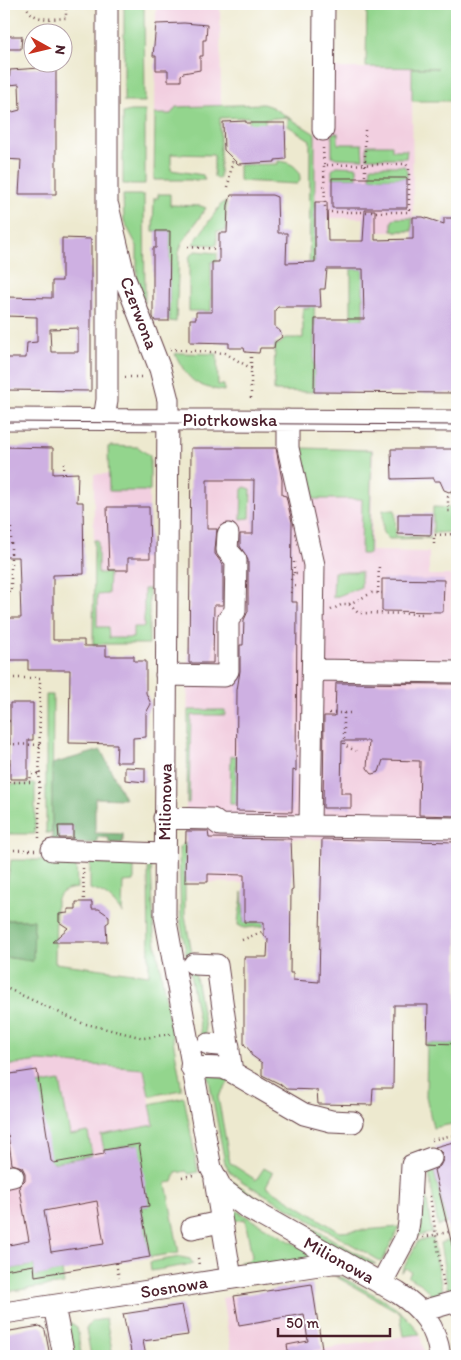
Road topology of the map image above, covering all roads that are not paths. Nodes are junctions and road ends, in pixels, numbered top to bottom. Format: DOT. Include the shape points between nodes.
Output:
graph roads {
  1 [pos="107,4"];
  2 [pos="324,4"];
  3 [pos="323,130"];
  4 [pos="108,206"];
  5 [pos="4,419"];
  6 [pos="104,419"];
  7 [pos="168,420"];
  8 [pos="288,420"];
  9 [pos="457,421"];
  10 [pos="228,534"];
  11 [pos="314,670"];
  12 [pos="457,672"];
  13 [pos="166,675"];
  14 [pos="164,818"];
  15 [pos="310,826"];
  16 [pos="457,828"];
  17 [pos="46,850"];
  18 [pos="164,854"];
  19 [pos="194,964"];
  20 [pos="208,1044"];
  21 [pos="229,1046"];
  22 [pos="191,1067"];
  23 [pos="232,1072"];
  24 [pos="353,1122"];
  25 [pos="427,1159"];
  26 [pos="208,1177"];
  27 [pos="220,1222"];
  28 [pos="192,1228"];
  29 [pos="346,1264"];
  30 [pos="231,1278"];
  31 [pos="381,1284"];
  32 [pos="452,1302"];
  33 [pos="54,1306"];
  34 [pos="422,1311"];
  35 [pos="4,1313"];
  36 [pos="64,1356"];
  37 [pos="440,1356"];
  1 -- 4 [label="street, Czerwona"];
  2 -- 3 [label="street"];
  4 -- 6 [label="street, Czerwona" via="107,400"];
  4 -- 7 [label="street, Czerwona" via="125,279 165,383"];
  5 -- 6 [label="street, Piotrkowska"];
  6 -- 7 [label="street, Piotrkowska"];
  7 -- 8 [label="street, Piotrkowska"];
  7 -- 13 [label="street, Milionowa"];
  8 -- 9 [label="street, Piotrkowska"];
  8 -- 11 [label="street" via="288,448 312,554"];
  10 -- 13 [label="street" via="228,550 236,560 235,611 228,620 228,671 224,676"];
  11 -- 12 [label="street"];
  11 -- 15 [label="street"];
  13 -- 14 [label="street, Milionowa"];
  14 -- 15 [label="street" via="212,819 220,825"];
  14 -- 18 [label="street, Milionowa"];
  15 -- 16 [label="street"];
  17 -- 18 [label="street"];
  18 -- 22 [label="street, Milionowa" via="165,921"];
  19 -- 21 [label="street" via="217,965"];
  20 -- 21 [label="street"];
  21 -- 23 [label="street"];
  22 -- 23 [label="street" via="223,1068"];
  22 -- 26 [label="street, Milionowa" via="207,1151"];
  23 -- 24 [label="street" via="304,1114 330,1121"];
  25 -- 31 [label="street" via="411,1168 408,1229"];
  26 -- 27 [label="street, Milionowa"];
  26 -- 29 [label="street, Milionowa" via="246,1207"];
  27 -- 28 [label="street"];
  27 -- 30 [label="street, Milionowa"];
  29 -- 30 [label="street, Sosnowa" via="325,1273"];
  29 -- 31 [label="street, Milionowa"];
  30 -- 33 [label="street, Sosnowa"];
  31 -- 34 [label="street, Milionowa"];
  32 -- 34 [label="street"];
  33 -- 35 [label="street, Sosnowa"];
  33 -- 36 [label="street"];
  34 -- 37 [label="street, Milionowa" via="435,1331"];
}
